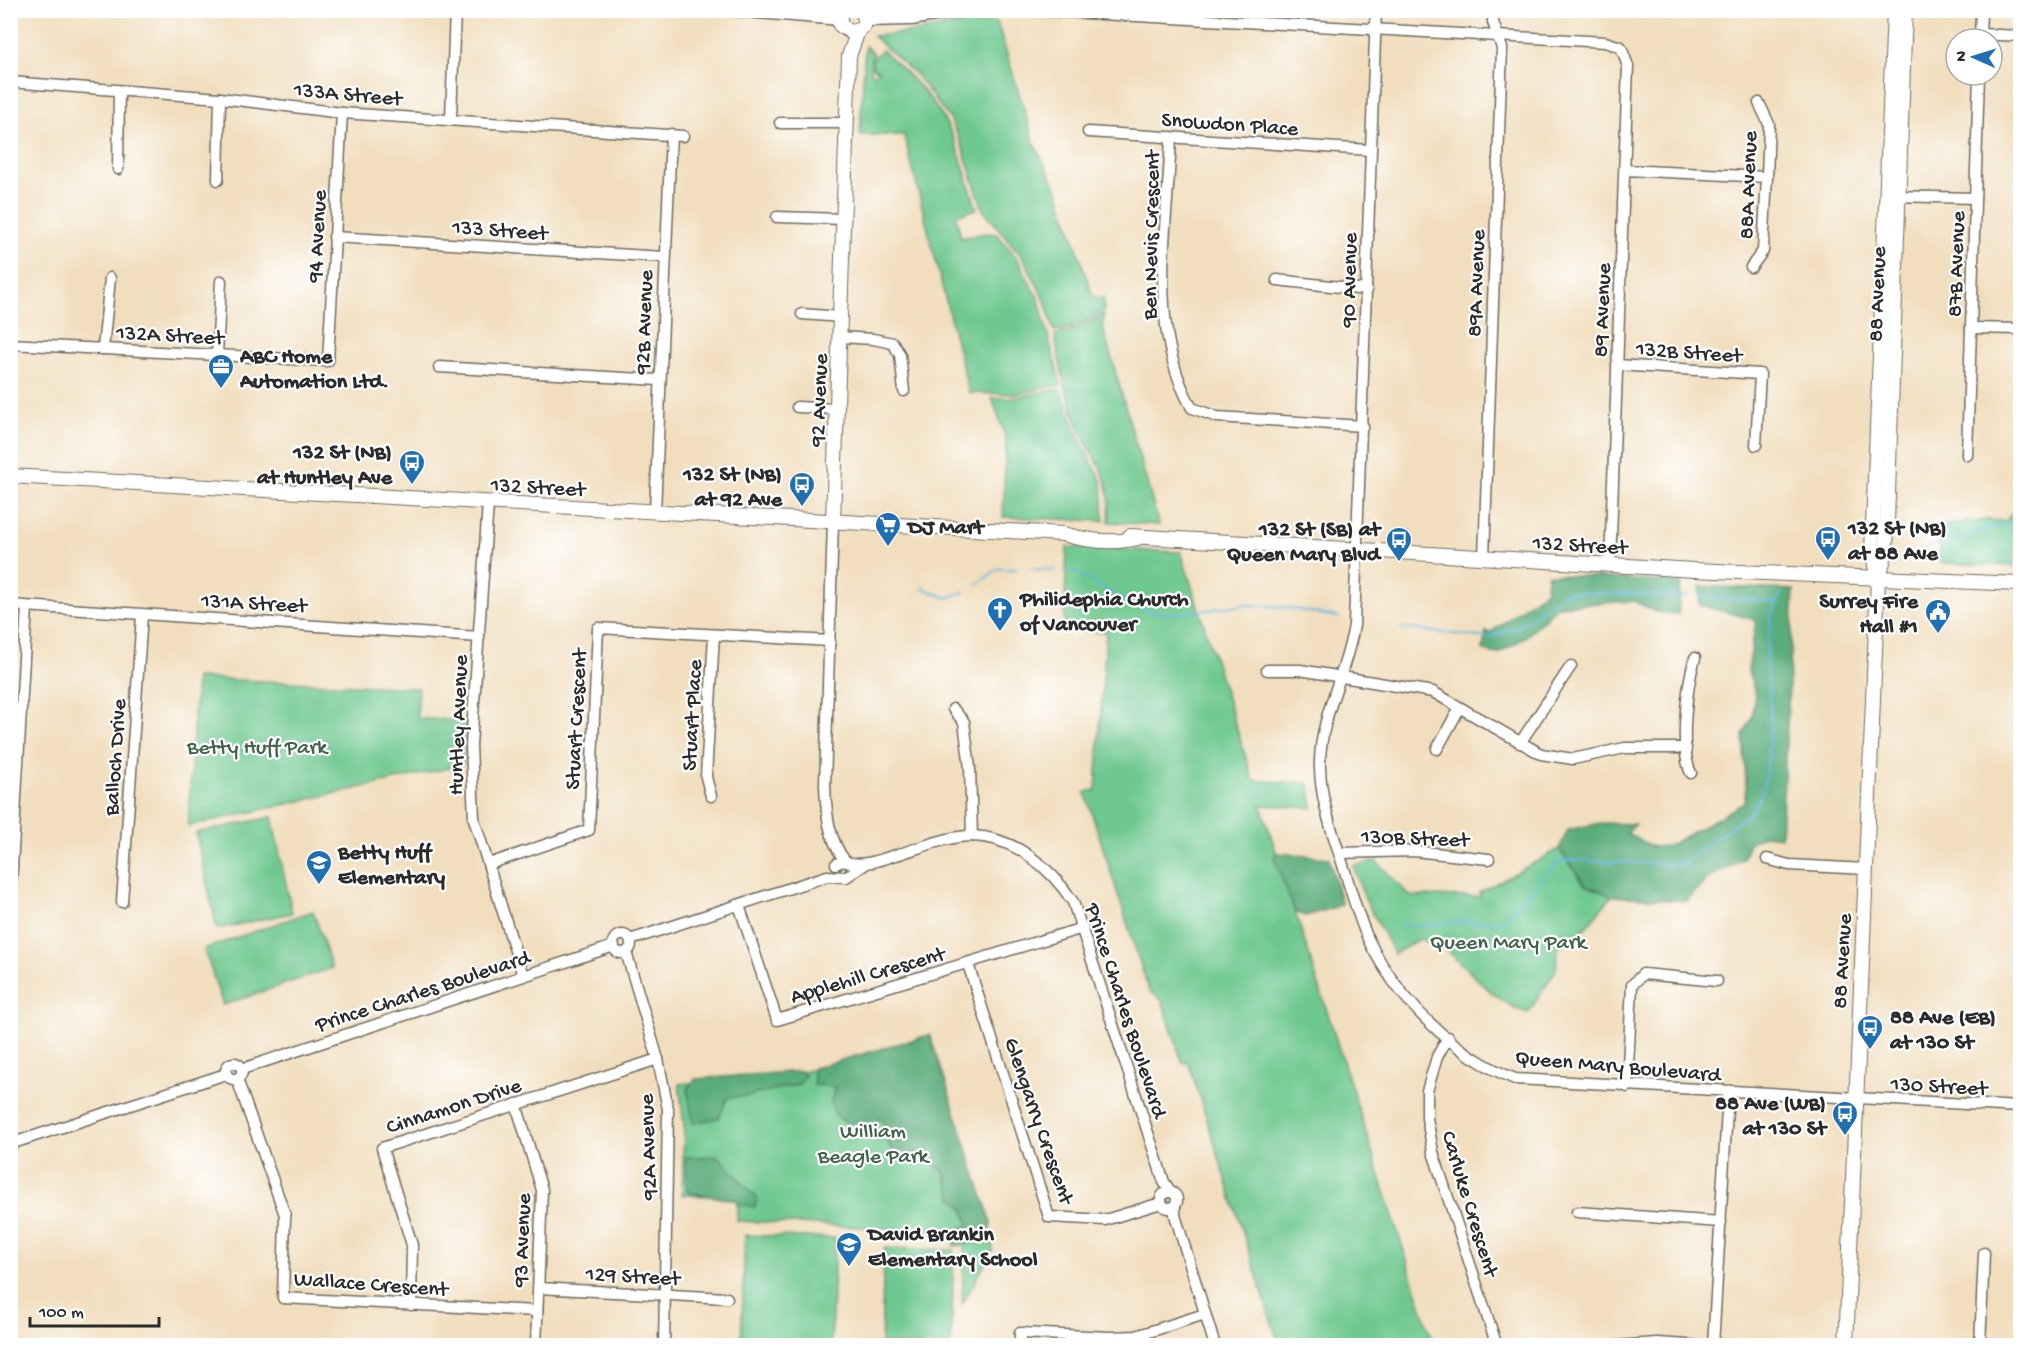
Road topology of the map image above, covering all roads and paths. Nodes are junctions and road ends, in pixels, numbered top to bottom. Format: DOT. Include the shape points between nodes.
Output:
graph roads {
  1 [pos="12,10"];
  2 [pos="454,10"];
  3 [pos="723,10"];
  4 [pos="970,10"];
  5 [pos="1029,10"];
  6 [pos="1376,10"];
  7 [pos="1493,10"];
  8 [pos="1894,10"];
  9 [pos="1905,10"];
  10 [pos="1981,10"];
  11 [pos="1114,14"];
  12 [pos="852,20"];
  13 [pos="1980,27"];
  14 [pos="1375,30"];
  15 [pos="1498,36"];
  16 [pos="2004,36"];
  17 [pos="2020,36"];
  18 [pos="10,37"];
  19 [pos="10,82"];
  20 [pos="1979,87"];
  21 [pos="119,92"];
  22 [pos="220,98"];
  23 [pos="1759,103"];
  24 [pos="342,113"];
  25 [pos="450,118"];
  26 [pos="780,123"];
  27 [pos="847,123"];
  28 [pos="1088,132"];
  29 [pos="671,134"];
  30 [pos="683,136"];
  31 [pos="1171,137"];
  32 [pos="1370,150"];
  33 [pos="118,169"];
  34 [pos="1625,170"];
  35 [pos="1767,177"];
  36 [pos="218,180"];
  37 [pos="1892,196"];
  38 [pos="1975,198"];
  39 [pos="777,217"];
  40 [pos="844,219"];
  41 [pos="334,237"];
  42 [pos="664,257"];
  43 [pos="1750,267"];
  44 [pos="110,278"];
  45 [pos="1277,280"];
  46 [pos="221,281"];
  47 [pos="1366,290"];
  48 [pos="802,314"];
  49 [pos="841,316"];
  50 [pos="1971,328"];
  51 [pos="2020,329"];
  52 [pos="840,337"];
  53 [pos="10,344"];
  54 [pos="103,349"];
  55 [pos="217,355"];
  56 [pos="328,361"];
  57 [pos="1617,365"];
  58 [pos="439,367"];
  59 [pos="659,380"];
  60 [pos="904,391"];
  61 [pos="797,407"];
  62 [pos="837,409"];
  63 [pos="1363,426"];
  64 [pos="1756,444"];
  65 [pos="1967,455"];
  66 [pos="10,476"];
  67 [pos="488,504"];
  68 [pos="655,512"];
  69 [pos="833,521"];
  70 [pos="1358,551"];
  71 [pos="1484,558"];
  72 [pos="1610,566"];
  73 [pos="1878,579"];
  74 [pos="2020,584"];
  75 [pos="10,605"];
  76 [pos="27,607"];
  77 [pos="142,615"];
  78 [pos="714,635"];
  79 [pos="479,637"];
  80 [pos="830,641"];
  81 [pos="1695,658"];
  82 [pos="1571,666"];
  83 [pos="1267,670"];
  84 [pos="1342,677"];
  85 [pos="953,709"];
  86 [pos="1459,709"];
  87 [pos="1520,743"];
  88 [pos="1686,748"];
  89 [pos="1437,749"];
  90 [pos="15,753"];
  91 [pos="1692,772"];
  92 [pos="711,795"];
  93 [pos="972,836"];
  94 [pos="1339,853"];
  95 [pos="1489,859"];
  96 [pos="1767,859"];
  97 [pos="489,864"];
  98 [pos="840,869"];
  99 [pos="1866,869"];
  100 [pos="10,902"];
  101 [pos="122,902"];
  102 [pos="739,905"];
  103 [pos="1083,928"];
  104 [pos="630,940"];
  105 [pos="614,946"];
  106 [pos="626,952"];
  107 [pos="968,964"];
  108 [pos="523,976"];
  109 [pos="1620,979"];
  110 [pos="1717,981"];
  111 [pos="1632,985"];
  112 [pos="1448,1037"];
  113 [pos="658,1059"];
  114 [pos="239,1074"];
  115 [pos="1627,1087"];
  116 [pos="1728,1093"];
  117 [pos="1856,1099"];
  118 [pos="516,1104"];
  119 [pos="2020,1107"];
  120 [pos="10,1144"];
  121 [pos="1168,1200"];
  122 [pos="1576,1212"];
  123 [pos="1721,1222"];
  124 [pos="1984,1252"];
  125 [pos="538,1288"];
  126 [pos="666,1295"];
  127 [pos="727,1298"];
  128 [pos="411,1305"];
  129 [pos="537,1311"];
  130 [pos="1205,1314"];
  131 [pos="536,1346"];
  132 [pos="664,1346"];
  133 [pos="1020,1346"];
  134 [pos="1215,1346"];
  135 [pos="1497,1346"];
  136 [pos="1616,1346"];
  137 [pos="1702,1346"];
  138 [pos="1713,1346"];
  139 [pos="1846,1346"];
  140 [pos="1980,1346"];
  1 -- 18 [label="street"];
  2 -- 25 [label="street"];
  3 -- 12 [label="street"];
  4 -- 12 [label="street" via="912,20"];
  5 -- 11 [label="street"];
  6 -- 14 [label="street, 90 Avenue"];
  7 -- 15 [label="street, 89A Avenue"];
  8 -- 37 [label="main road, 88 Avenue"];
  9 -- 37 [label="main road, 88 Avenue"];
  10 -- 13 [label="street"];
  11 -- 14 [label="street"];
  12 -- 27 [label="main road, 92 Avenue"];
  14 -- 15 [label="street"];
  14 -- 32 [label="street, 90 Avenue"];
  15 -- 34 [label="street, 89 Avenue" via="1605,42 1620,47 1628,66"];
  15 -- 71 [label="street, 89A Avenue" via="1502,48"];
  16 -- 17 [label="street"];
  19 -- 21 [label="street, 133A Street"];
  20 -- 38 [label="street, 87B Avenue"];
  21 -- 22 [label="street, 133A Street"];
  21 -- 33 [label="street"];
  22 -- 24 [label="street, 133A Street"];
  22 -- 36 [label="street"];
  23 -- 35 [label="street, 88A Avenue" via="1769,124"];
  24 -- 25 [label="street, 133A Street"];
  24 -- 41 [label="street, 94 Avenue"];
  25 -- 29 [label="street, 133A Street"];
  26 -- 27 [label="street"];
  27 -- 40 [label="main road, 92 Avenue"];
  28 -- 31 [label="street, Snowdon Place"];
  29 -- 30 [label="street, 133A Street"];
  29 -- 42 [label="street, 92B Avenue"];
  31 -- 32 [label="street, Snowdon Place"];
  31 -- 63 [label="street, Ben Nevis Crescent" via="1163,315 1176,369 1192,408 1217,417"];
  32 -- 47 [label="street, 90 Avenue"];
  34 -- 35 [label="street"];
  34 -- 57 [label="street, 89 Avenue"];
  35 -- 43 [label="street, 88A Avenue" via="1763,251"];
  37 -- 38 [label="street"];
  37 -- 73 [label="main road, 88 Avenue" via="1886,551"];
  38 -- 50 [label="street, 87B Avenue"];
  39 -- 40 [label="street"];
  40 -- 49 [label="main road, 92 Avenue"];
  41 -- 42 [label="street, 133 Street"];
  41 -- 56 [label="street, 94 Avenue"];
  42 -- 59 [label="street, 92B Avenue"];
  44 -- 54 [label="street"];
  45 -- 47 [label="street"];
  46 -- 55 [label="street"];
  47 -- 63 [label="street, 90 Avenue"];
  48 -- 49 [label="street"];
  49 -- 52 [label="main road, 92 Avenue"];
  50 -- 51 [label="street"];
  50 -- 65 [label="street, 87B Avenue"];
  52 -- 60 [label="street" via="893,343 900,355"];
  52 -- 62 [label="main road, 92 Avenue"];
  53 -- 54 [label="street, 132A Street"];
  54 -- 55 [label="street, 132A Street"];
  55 -- 56 [label="street, 132A Street"];
  57 -- 64 [label="street, 132B Street" via="1760,374"];
  57 -- 72 [label="street, 89 Avenue"];
  58 -- 59 [label="street"];
  59 -- 68 [label="street, 92B Avenue"];
  61 -- 62 [label="street"];
  62 -- 69 [label="main road, 92 Avenue"];
  63 -- 70 [label="street, 90 Avenue"];
  66 -- 67 [label="main road, 132 Street"];
  67 -- 68 [label="main road, 132 Street"];
  67 -- 79 [label="street, Huntley Avenue"];
  68 -- 69 [label="main road, 132 Street"];
  69 -- 70 [label="main road, 132 Street" via="1063,534 1080,530 1138,538"];
  69 -- 80 [label="street, 92 Avenue"];
  70 -- 71 [label="main road, 132 Street"];
  70 -- 84 [label="street, Queen Mary Boulevard" via="1354,625"];
  71 -- 72 [label="main road, 132 Street"];
  72 -- 73 [label="main road, 132 Street"];
  73 -- 74 [label="main road, 132 Street"];
  73 -- 99 [label="main road, 88 Avenue"];
  75 -- 76 [label="street, 131A Street"];
  76 -- 77 [label="street, 131A Street"];
  76 -- 90 [label="street"];
  77 -- 79 [label="street, 131A Street" via="299,622"];
  77 -- 101 [label="street, Balloch Drive"];
  78 -- 80 [label="street, Stuart Crescent"];
  78 -- 92 [label="street, Stuart Place" via="706,777"];
  78 -- 97 [label="street, Stuart Crescent" via="598,628 589,830"];
  79 -- 97 [label="street, Huntley Avenue" via="471,778 474,819"];
  80 -- 98 [label="street, 92 Avenue" via="825,785 828,822"];
  81 -- 88 [label="street" via="1690,675"];
  82 -- 87 [label="street"];
  83 -- 84 [label="street" via="1300,670"];
  84 -- 86 [label="street" via="1433,692"];
  84 -- 94 [label="street, Queen Mary Boulevard" via="1327,717 1320,762 1323,795"];
  85 -- 93 [label="street" via="964,722"];
  86 -- 87 [label="street"];
  86 -- 89 [label="street"];
  87 -- 88 [label="street" via="1541,754 1573,759 1625,748"];
  88 -- 91 [label="street" via="1686,761"];
  90 -- 100 [label="street"];
  93 -- 98 [label="street, Prince Charles Boulevard"];
  93 -- 103 [label="street, Prince Charles Boulevard" via="1004,843 1038,862 1065,889"];
  94 -- 95 [label="street, 130B Street" via="1414,851"];
  94 -- 112 [label="street, Queen Mary Boulevard" via="1368,939 1383,966 1417,1009"];
  96 -- 99 [label="street" via="1789,865"];
  97 -- 108 [label="street, Huntley Avenue"];
  98 -- 102 [label="street, Prince Charles Boulevard"];
  99 -- 117 [label="main road, 88 Avenue"];
  102 -- 104 [label="street, Prince Charles Boulevard"];
  102 -- 107 [label="street, Applehill Crescent" via="777,1020"];
  103 -- 107 [label="street, Applehill Crescent"];
  103 -- 121 [label="street, Prince Charles Boulevard"];
  104 -- 105 [label="street" via="619,936"];
  104 -- 106 [label="street" via="631,947"];
  105 -- 106 [label="street" via="619,952"];
  105 -- 108 [label="street, Prince Charles Boulevard"];
  106 -- 113 [label="street, 92A Avenue"];
  107 -- 121 [label="street, Glengarry Crescent" via="1049,1217 1105,1220"];
  108 -- 114 [label="street, Prince Charles Boulevard"];
  109 -- 111 [label="street"];
  110 -- 111 [label="street" via="1643,974"];
  111 -- 115 [label="street"];
  112 -- 115 [label="street, Queen Mary Boulevard" via="1485,1066 1515,1079"];
  112 -- 135 [label="street, Carluke Crescent" via="1437,1057 1427,1091 1426,1118 1433,1152"];
  113 -- 118 [label="street, Cinnamon Drive"];
  113 -- 126 [label="street, 92A Avenue" via="669,1128"];
  114 -- 120 [label="street" via="231,1079 226,1074"];
  114 -- 128 [label="street, Wallace Crescent" via="285,1215 283,1298"];
  115 -- 116 [label="street, Queen Mary Boulevard"];
  116 -- 117 [label="street, Queen Mary Boulevard"];
  116 -- 123 [label="street"];
  117 -- 119 [label="street, 130 Street"];
  117 -- 139 [label="main road, 88 Avenue"];
  118 -- 125 [label="street, 93 Avenue" via="542,1190"];
  118 -- 128 [label="street, Cinnamon Drive" via="382,1148 412,1245"];
  121 -- 130 [label="street, Prince Charles Boulevard"];
  122 -- 123 [label="street"];
  123 -- 138 [label="street"];
  124 -- 140 [label="street"];
  125 -- 126 [label="street, 129 Street"];
  125 -- 129 [label="street, 93 Avenue"];
  126 -- 127 [label="street, 129 Street"];
  126 -- 132 [label="street, 92A Avenue"];
  128 -- 129 [label="street, Wallace Crescent"];
  129 -- 131 [label="street, 93 Avenue"];
  130 -- 133 [label="street" via="1136,1336 1020,1333"];
  130 -- 134 [label="street, Prince Charles Boulevard"];
  136 -- 137 [label="street"];
}
